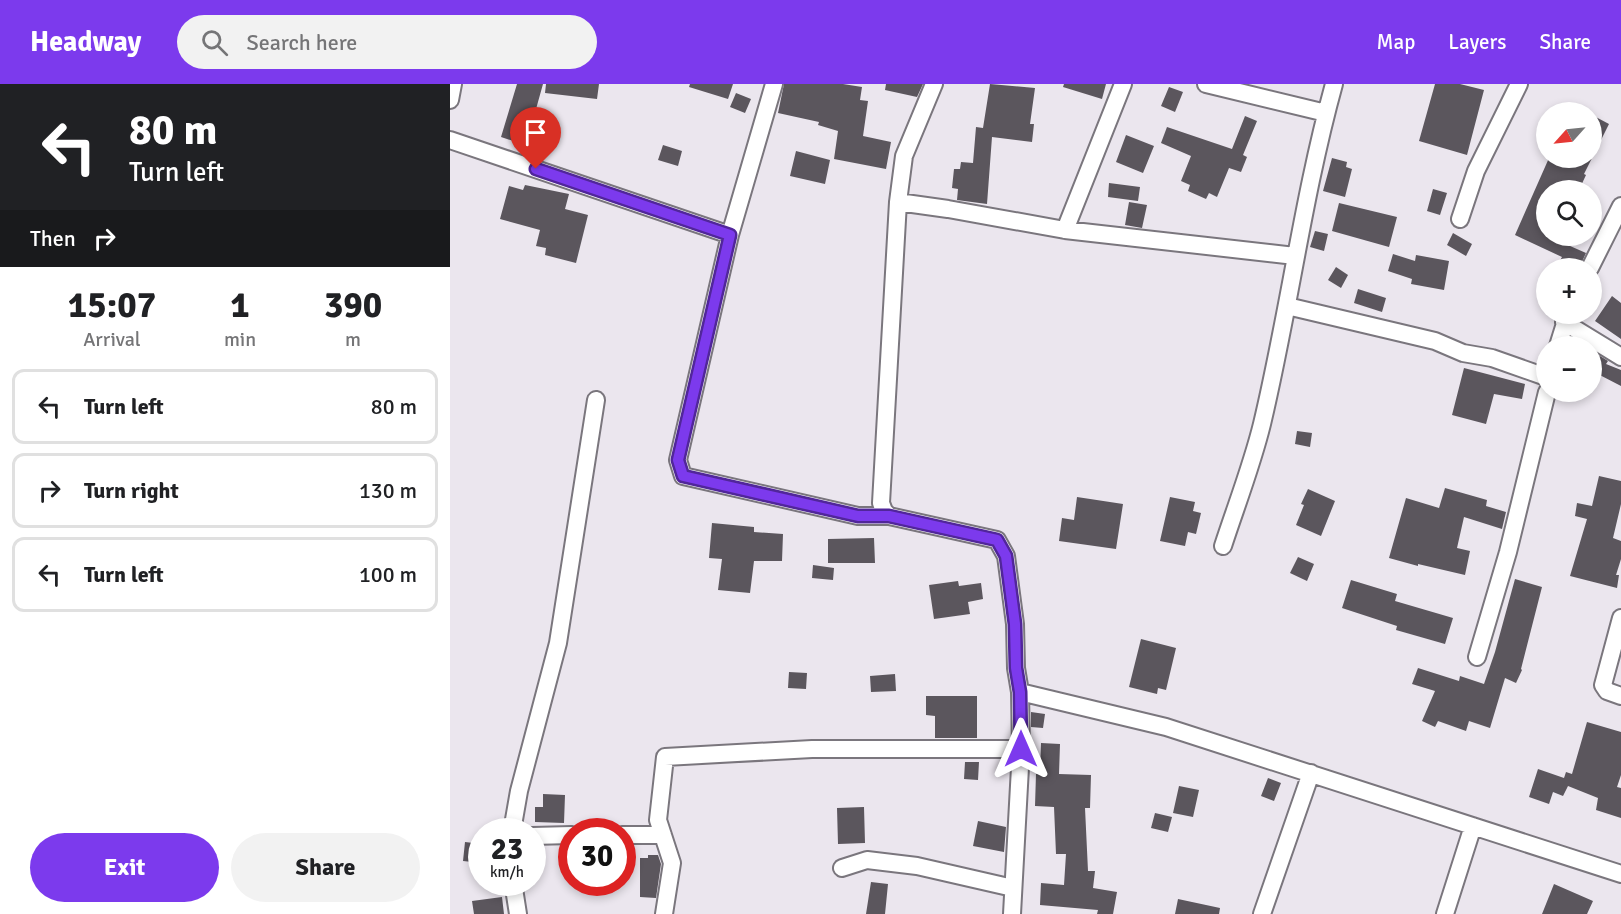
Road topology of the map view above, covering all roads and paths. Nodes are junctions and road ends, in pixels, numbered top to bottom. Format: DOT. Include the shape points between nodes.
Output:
graph roads {
  1 [pos="453,84"];
  2 [pos="774,84"];
  3 [pos="934,84"];
  4 [pos="1124,84"];
  5 [pos="1206,84"];
  6 [pos="1334,84"];
  7 [pos="1519,84"];
  8 [pos="450,100"];
  9 [pos="1326,113"];
  10 [pos="450,140"];
  11 [pos="898,202"];
  12 [pos="1621,206"];
  13 [pos="1460,219"];
  14 [pos="1065,230"];
  15 [pos="730,235"];
  16 [pos="1295,255"];
  17 [pos="1595,258"];
  18 [pos="1287,306"];
  19 [pos="1574,324"];
  20 [pos="1621,357"];
  21 [pos="1536,373"];
  22 [pos="596,400"];
  23 [pos="1545,402"];
  24 [pos="889,516"];
  25 [pos="1223,546"];
  26 [pos="1621,618"];
  27 [pos="1477,657"];
  28 [pos="1020,692"];
  29 [pos="1621,696"];
  30 [pos="1021,749"];
  31 [pos="1311,773"];
  32 [pos="514,818"];
  33 [pos="1473,826"];
  34 [pos="636,835"];
  35 [pos="663,835"];
  36 [pos="842,868"];
  37 [pos="1621,874"];
  38 [pos="1013,888"];
  39 [pos="515,896"];
  40 [pos="518,914"];
  41 [pos="664,914"];
  42 [pos="1012,914"];
  43 [pos="1262,914"];
  44 [pos="1445,914"];
  1 -- 8 [label="street"];
  2 -- 15 [label="street"];
  3 -- 11 [label="street" via="903,156"];
  4 -- 14 [label="street"];
  5 -- 9 [label="street"];
  6 -- 9 [label="street"];
  7 -- 13 [label="street" via="1476,171"];
  9 -- 16 [label="street"];
  10 -- 15 [label="street"];
  11 -- 14 [label="street"];
  11 -- 24 [label="street" via="881,503"];
  12 -- 17 [label="street"];
  14 -- 16 [label="street"];
  15 -- 24 [label="street" via="678,460 683,476 858,516"];
  16 -- 18 [label="street"];
  18 -- 21 [label="street" via="1435,341"];
  18 -- 25 [label="street" via="1262,426"];
  19 -- 20 [label="street"];
  22 -- 32 [label="street" via="558,643"];
  23 -- 27 [label="street" via="1508,552"];
  24 -- 28 [label="street" via="997,540 1006,556"];
  26 -- 29 [label="street" via="1603,685 1607,691"];
  28 -- 30 [label="street"];
  28 -- 31 [label="street" via="1166,727"];
  30 -- 35 [label="street" via="812,749 665,757 658,820"];
  30 -- 38 [label="street"];
  31 -- 33 [label="street"];
  31 -- 43 [label="street"];
  33 -- 37 [label="street"];
  33 -- 44 [label="street"];
  34 -- 35 [label="street"];
  35 -- 41 [label="street" via="672,863"];
  36 -- 38 [label="street" via="867,860 917,866"];
  38 -- 42 [label="street"];
  39 -- 40 [label="street"];
}
